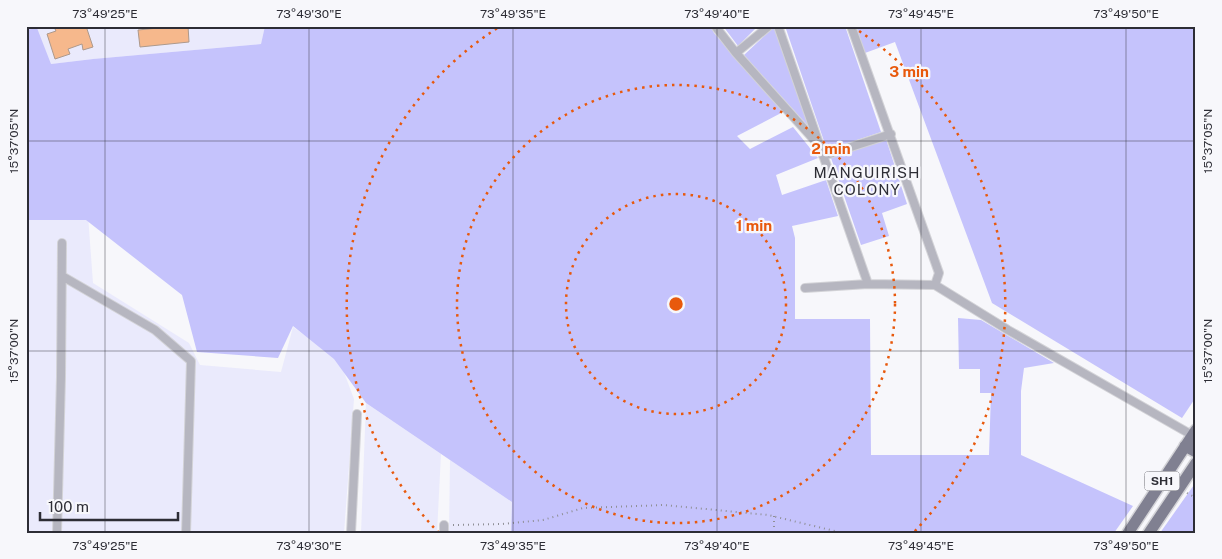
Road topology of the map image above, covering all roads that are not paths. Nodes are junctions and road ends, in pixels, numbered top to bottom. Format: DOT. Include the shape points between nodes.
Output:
graph roads {
  1 [pos="715,26"];
  2 [pos="768,26"];
  3 [pos="778,26"];
  4 [pos="851,26"];
  5 [pos="736,53"];
  6 [pos="891,134"];
  7 [pos="819,146"];
  8 [pos="822,156"];
  9 [pos="62,243"];
  10 [pos="62,276"];
  11 [pos="868,284"];
  12 [pos="936,285"];
  13 [pos="805,288"];
  14 [pos="357,414"];
  15 [pos="1194,432"];
  16 [pos="1185,446"];
  17 [pos="1196,452"];
  18 [pos="1196,463"];
  19 [pos="57,533"];
  20 [pos="186,533"];
  21 [pos="351,533"];
  22 [pos="1128,533"];
  23 [pos="1149,533"];
  1 -- 5 [label="street"];
  2 -- 5 [label="street"];
  3 -- 7 [label="street"];
  4 -- 6 [label="street"];
  5 -- 7 [label="street"];
  6 -- 8 [label="street"];
  6 -- 12 [label="street" via="939,273"];
  7 -- 8 [label="street"];
  8 -- 11 [label="street"];
  9 -- 10 [label="street"];
  10 -- 19 [label="street"];
  10 -- 20 [label="street" via="154,330 191,361"];
  11 -- 12 [label="street"];
  11 -- 13 [label="street"];
  12 -- 15 [label="street" via="1008,330"];
  14 -- 21 [label="street"];
  15 -- 16 [label="main road, SH1"];
  16 -- 17 [label="main road"];
  16 -- 22 [label="main road, SH1"];
  18 -- 23 [label="main road, SH1"];
}
